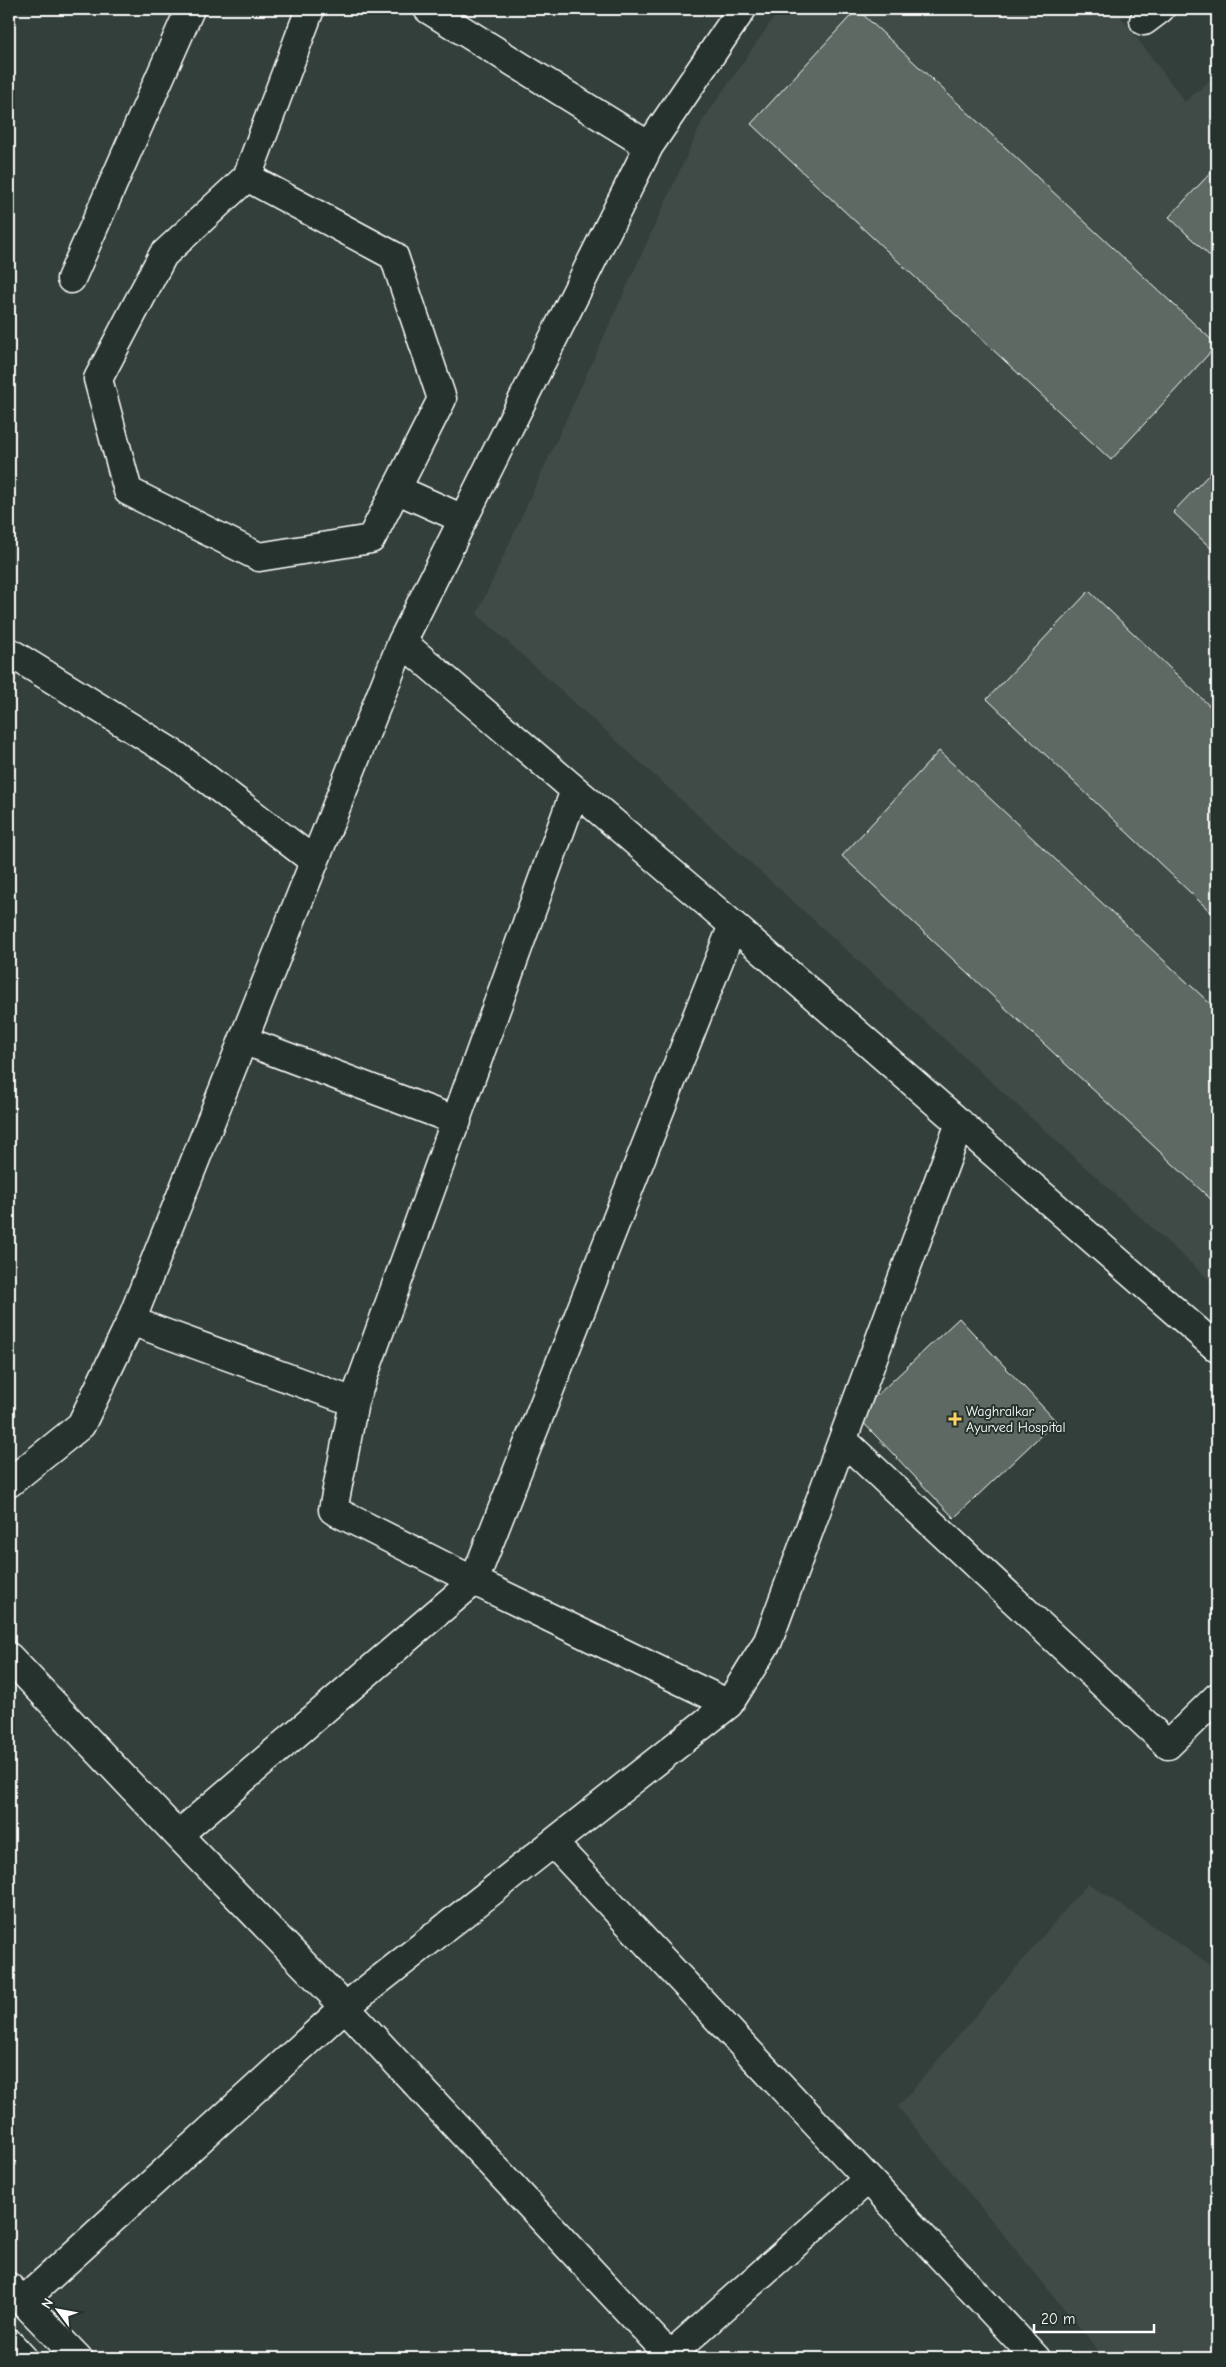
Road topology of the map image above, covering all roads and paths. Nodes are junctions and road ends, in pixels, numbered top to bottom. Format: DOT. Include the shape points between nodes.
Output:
graph roads {
  1 [pos="190,9"];
  2 [pos="310,9"];
  3 [pos="428,9"];
  4 [pos="742,9"];
  5 [pos="649,146"];
  6 [pos="246,177"];
  7 [pos="71,279"];
  8 [pos="396,489"];
  9 [pos="463,519"];
  10 [pos="402,642"];
  11 [pos="9,652"];
  12 [pos="575,790"];
  13 [pos="314,861"];
  14 [pos="733,925"];
  15 [pos="243,1040"];
  16 [pos="457,1121"];
  17 [pos="960,1123"];
  18 [pos="131,1321"];
  19 [pos="1217,1348"];
  20 [pos="354,1402"];
  21 [pos="843,1440"];
  22 [pos="9,1483"];
  23 [pos="474,1581"];
  24 [pos="9,1657"];
  25 [pos="1217,1697"];
  26 [pos="729,1704"];
  27 [pos="178,1835"];
  28 [pos="553,1843"];
  29 [pos="345,2007"];
  30 [pos="868,2179"];
  31 [pos="16,2294"];
  32 [pos="9,2343"];
  33 [pos="671,2357"];
  34 [pos="23,2358"];
  35 [pos="78,2358"];
  36 [pos="1036,2358"];
  1 -- 7 [label="main road"];
  2 -- 6 [label="main road"];
  3 -- 5 [label="main road"];
  4 -- 5 [label="main road"];
  5 -- 9 [label="main road"];
  6 -- 8 [label="main road" via="394,256 442,399"];
  6 -- 8 [label="main road" via="163,255 98,379 128,491 259,557 372,538"];
  8 -- 9 [label="main road"];
  9 -- 10 [label="main road"];
  10 -- 12 [label="main road"];
  10 -- 13 [label="main road"];
  11 -- 13 [label="main road" via="177,756"];
  12 -- 14 [label="main road"];
  12 -- 16 [label="main road"];
  13 -- 15 [label="main road"];
  14 -- 17 [label="main road"];
  14 -- 23 [label="main road"];
  15 -- 16 [label="main road"];
  15 -- 18 [label="main road"];
  16 -- 20 [label="main road"];
  17 -- 19 [label="main road"];
  17 -- 21 [label="main road"];
  18 -- 20 [label="main road"];
  18 -- 22 [label="main road" via="81,1425"];
  20 -- 23 [label="main road" via="333,1510"];
  21 -- 25 [label="main road" via="1168,1745"];
  21 -- 26 [label="main road" via="768,1641"];
  23 -- 26 [label="main road"];
  23 -- 27 [label="main road"];
  24 -- 27 [label="main road"];
  26 -- 28 [label="main road"];
  27 -- 29 [label="main road"];
  28 -- 29 [label="main road"];
  28 -- 30 [label="main road"];
  29 -- 31 [label="main road"];
  29 -- 33 [label="main road"];
  30 -- 33 [label="main road"];
  30 -- 36 [label="main road"];
  31 -- 35 [label="main road"];
  32 -- 34 [label="main road"];
}
